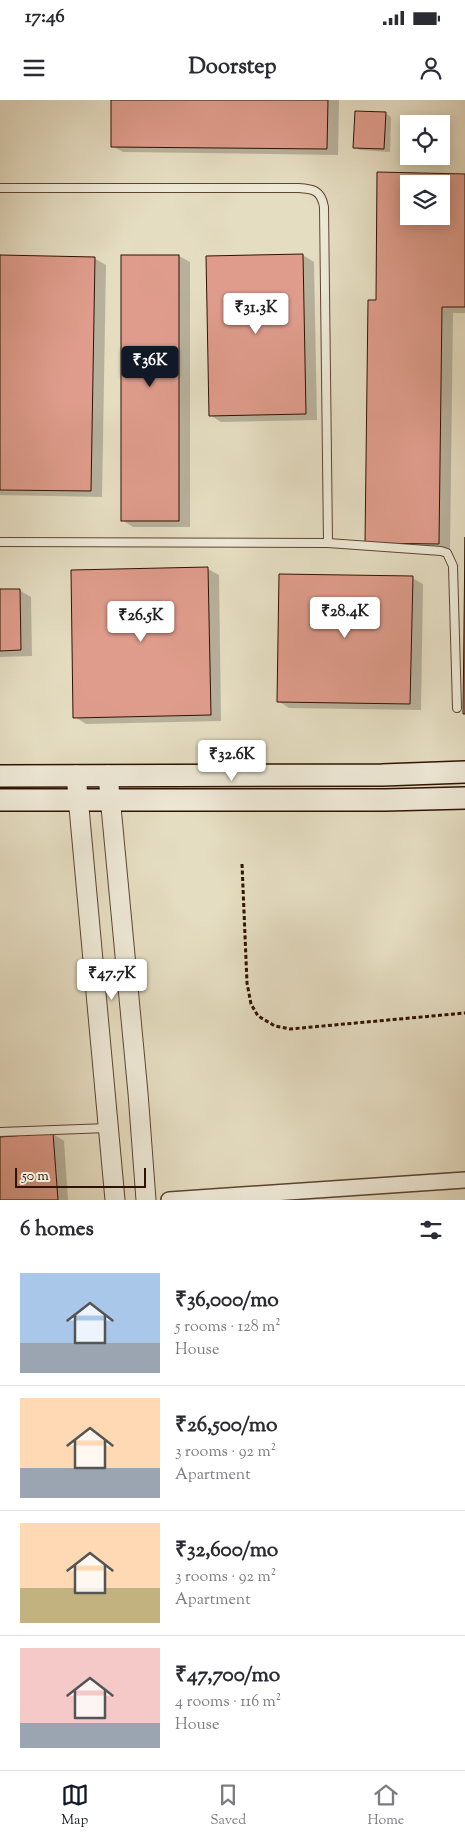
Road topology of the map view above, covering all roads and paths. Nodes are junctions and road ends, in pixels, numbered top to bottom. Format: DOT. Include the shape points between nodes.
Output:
graph roads {
  1 [pos="0,188"];
  2 [pos="0,542"];
  3 [pos="328,543"];
  4 [pos="457,708"];
  5 [pos="465,772"];
  6 [pos="76,775"];
  7 [pos="108,775"];
  8 [pos="0,776"];
  9 [pos="465,798"];
  10 [pos="0,800"];
  11 [pos="78,800"];
  12 [pos="109,800"];
  13 [pos="242,864"];
  14 [pos="465,1013"];
  15 [pos="108,1128"];
  16 [pos="0,1132"];
  17 [pos="465,1180"];
  18 [pos="114,1200"];
  19 [pos="146,1200"];
  20 [pos="169,1200"];
  1 -- 3 [label="lane" via="297,188 314,190 323,198"];
  2 -- 3 [label="lane"];
  3 -- 4 [label="lane" via="448,553 453,566"];
  5 -- 7 [label="main road"];
  6 -- 7 [label="main road"];
  6 -- 8 [label="main road"];
  6 -- 11 [label="street"];
  7 -- 12 [label="street"];
  9 -- 12 [label="main road"];
  10 -- 11 [label="main road"];
  11 -- 12 [label="main road"];
  11 -- 15 [label="street"];
  12 -- 19 [label="street"];
  13 -- 14 [label="path" via="247,983 251,1004 258,1016 275,1026 290,1029"];
  15 -- 16 [label="lane"];
  15 -- 18 [label="street"];
  17 -- 20 [label="street"];
}
